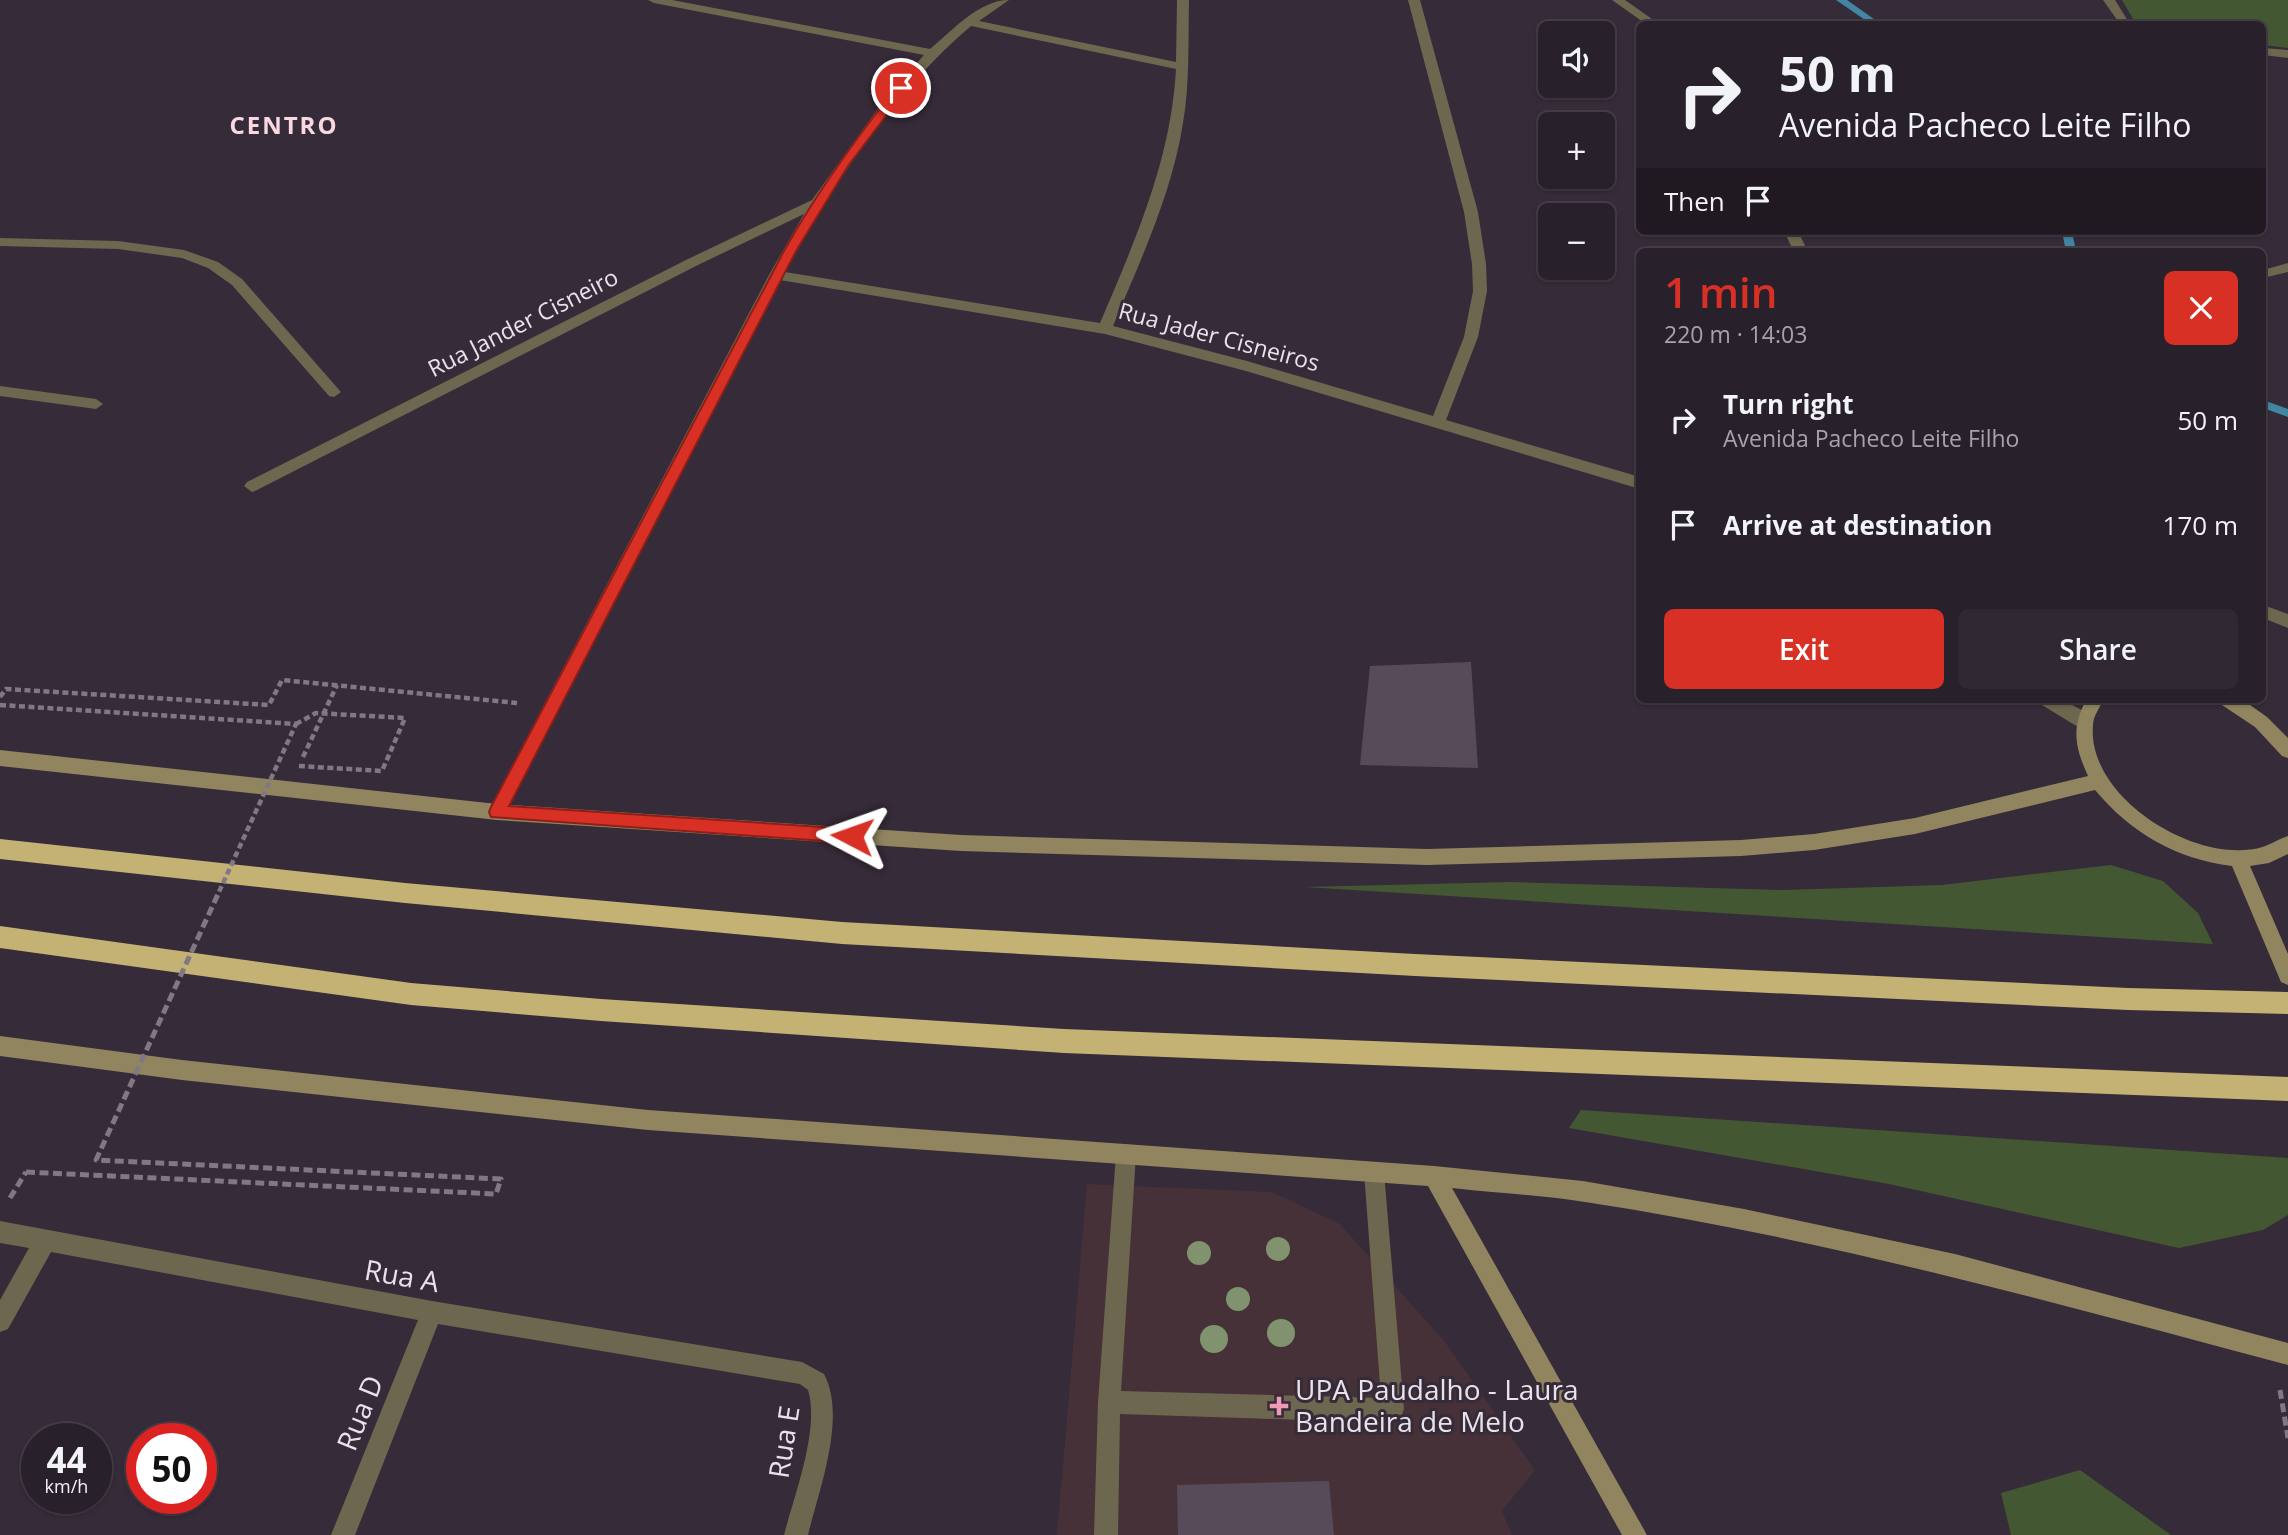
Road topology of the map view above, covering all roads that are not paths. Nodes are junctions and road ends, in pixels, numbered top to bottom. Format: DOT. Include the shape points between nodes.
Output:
graph roads {
  1 [pos="654,0"];
  2 [pos="1003,0"];
  3 [pos="1183,0"];
  4 [pos="1414,0"];
  5 [pos="1619,0"];
  6 [pos="2109,0"];
  7 [pos="1649,21"];
  8 [pos="2123,21"];
  9 [pos="968,22"];
  10 [pos="2266,52"];
  11 [pos="932,53"];
  12 [pos="2288,54"];
  13 [pos="1182,67"];
  14 [pos="817,203"];
  15 [pos="0,242"];
  16 [pos="2288,267"];
  17 [pos="2266,273"];
  18 [pos="776,275"];
  19 [pos="1105,329"];
  20 [pos="0,391"];
  21 [pos="334,392"];
  22 [pos="96,404"];
  23 [pos="1437,422"];
  24 [pos="1636,482"];
  25 [pos="251,486"];
  26 [pos="2266,612"];
  27 [pos="2288,621"];
  28 [pos="2053,703"];
  29 [pos="2094,703"];
  30 [pos="2234,703"];
  31 [pos="2084,723"];
  32 [pos="2288,751"];
  33 [pos="0,758"];
  34 [pos="2099,781"];
  35 [pos="497,812"];
  36 [pos="2288,844"];
  37 [pos="0,849"];
  38 [pos="2238,859"];
  39 [pos="0,937"];
  40 [pos="2288,976"];
  41 [pos="2288,1003"];
  42 [pos="0,1046"];
  43 [pos="2288,1089"];
  44 [pos="1126,1154"];
  45 [pos="1374,1171"];
  46 [pos="1434,1176"];
  47 [pos="0,1231"];
  48 [pos="45,1241"];
  49 [pos="432,1312"];
  50 [pos="0,1321"];
  51 [pos="2281,1352"];
  52 [pos="795,1371"];
  53 [pos="1109,1402"];
  54 [pos="343,1535"];
  55 [pos="796,1535"];
  56 [pos="1106,1535"];
  57 [pos="1635,1535"];
  1 -- 11 [label="street"];
  2 -- 9 [label="street"];
  3 -- 13 [label="street"];
  4 -- 23 [label="street" via="1471,212 1479,264 1480,291 1471,337"];
  5 -- 7 [label="street"];
  6 -- 8 [label="street"];
  9 -- 11 [label="street"];
  9 -- 13 [label="street"];
  10 -- 12 [label="street"];
  11 -- 14 [label="street" via="886,106"];
  13 -- 19 [label="street" via="1175,136 1164,179"];
  14 -- 18 [label="street"];
  14 -- 25 [label="street, Rua Jander Cisneiro"];
  15 -- 21 [label="street" via="118,245 184,254 213,265 237,282"];
  16 -- 17 [label="street"];
  18 -- 19 [label="street, Rua Jader Cisneiros"];
  18 -- 35 [label="street"];
  19 -- 23 [label="street, Rua Jader Cisneiros"];
  20 -- 22 [label="street"];
  23 -- 24 [label="street, Rua Jader Cisneiros"];
  26 -- 27 [label="street"];
  28 -- 31 [label="street"];
  29 -- 31 [label="main road"];
  30 -- 32 [label="main road" via="2275,734"];
  31 -- 34 [label="main road" via="2086,751"];
  33 -- 35 [label="main road"];
  34 -- 35 [label="main road" via="1914,826 1814,842 1427,857 961,843"];
  34 -- 38 [label="main road" via="2125,811 2160,836 2199,853"];
  36 -- 38 [label="main road" via="2270,855"];
  37 -- 41 [label="highway" via="842,933 1401,965"];
  38 -- 40 [label="main road"];
  39 -- 43 [label="highway" via="411,994 601,1010 1078,1041"];
  42 -- 44 [label="main road" via="648,1120"];
  44 -- 45 [label="main road"];
  44 -- 53 [label="street"];
  45 -- 46 [label="main road"];
  45 -- 53 [label="street" via="1393,1409"];
  46 -- 51 [label="main road" via="1583,1191 1744,1220 1955,1265"];
  46 -- 57 [label="main road"];
  47 -- 48 [label="street, Rua A"];
  48 -- 49 [label="street, Rua A"];
  48 -- 50 [label="street"];
  49 -- 52 [label="street, Rua A"];
  49 -- 54 [label="street, Rua D"];
  52 -- 55 [label="street, Rua E" via="818,1384 822,1411"];
  53 -- 56 [label="street"];
}
